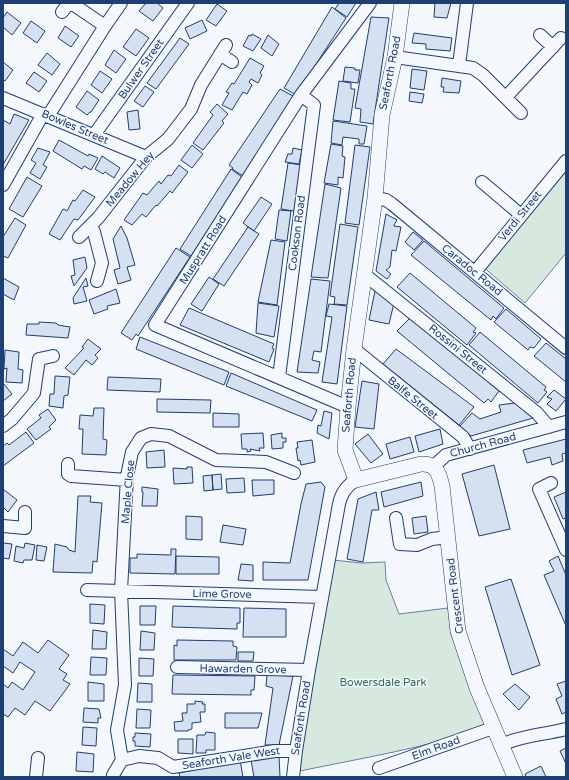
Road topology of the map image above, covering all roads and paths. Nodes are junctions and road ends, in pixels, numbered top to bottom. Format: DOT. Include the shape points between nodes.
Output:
graph roads {
  1 [pos="121,3"];
  2 [pos="188,3"];
  3 [pos="370,3"];
  4 [pos="402,3"];
  5 [pos="467,3"];
  6 [pos="67,6"];
  7 [pos="105,26"];
  8 [pos="540,35"];
  9 [pos="395,56"];
  10 [pos="232,62"];
  11 [pos="459,65"];
  12 [pos="301,95"];
  13 [pos="506,97"];
  14 [pos="3,98"];
  15 [pos="521,113"];
  16 [pos="45,115"];
  17 [pos="94,135"];
  18 [pos="146,156"];
  19 [pos="566,161"];
  20 [pos="6,172"];
  21 [pos="482,182"];
  22 [pos="3,184"];
  23 [pos="375,198"];
  24 [pos="521,215"];
  25 [pos="92,226"];
  26 [pos="79,237"];
  27 [pos="475,272"];
  28 [pos="364,274"];
  29 [pos="97,281"];
  30 [pos="566,348"];
  31 [pos="354,349"];
  32 [pos="53,356"];
  33 [pos="279,377"];
  34 [pos="348,407"];
  35 [pos="566,422"];
  36 [pos="3,426"];
  37 [pos="549,427"];
  38 [pos="470,449"];
  39 [pos="68,464"];
  40 [pos="434,466"];
  41 [pos="294,473"];
  42 [pos="127,480"];
  43 [pos="356,480"];
  44 [pos="551,484"];
  45 [pos="25,512"];
  46 [pos="396,518"];
  47 [pos="3,526"];
  48 [pos="448,537"];
  49 [pos="566,550"];
  50 [pos="87,590"];
  51 [pos="121,591"];
  52 [pos="322,597"];
  53 [pos="177,668"];
  54 [pos="309,670"];
  55 [pos="493,728"];
  56 [pos="566,729"];
  57 [pos="501,745"];
  58 [pos="296,751"];
  59 [pos="38,758"];
  60 [pos="122,760"];
  61 [pos="379,768"];
  62 [pos="175,772"];
  63 [pos="36,777"];
  64 [pos="113,777"];
  65 [pos="293,777"];
  66 [pos="515,777"];
  1 -- 7 [label="street"];
  2 -- 17 [label="street, Bulwer Street"];
  3 -- 12 [label="street, Muspratt Road"];
  4 -- 9 [label="main road, Seaforth Road"];
  5 -- 11 [label="street"];
  6 -- 7 [label="street"];
  7 -- 16 [label="street"];
  8 -- 13 [label="street" via="557,42"];
  9 -- 11 [label="street"];
  9 -- 23 [label="main road, Seaforth Road" via="382,116"];
  10 -- 18 [label="street, Meadow Hey" via="223,50 201,85 191,109 168,138"];
  11 -- 13 [label="street" via="476,70"];
  12 -- 33 [label="street, Cookson Road" via="314,106"];
  12 -- 33 [label="street, Muspratt Road" via="155,325"];
  13 -- 15 [label="street"];
  14 -- 16 [label="street, Bowles Street"];
  16 -- 17 [label="street, Bowles Street"];
  16 -- 20 [label="street"];
  17 -- 18 [label="street, Bowles Street"];
  18 -- 25 [label="street, Meadow Hey"];
  19 -- 24 [label="street, Verdi Street"];
  20 -- 22 [label="street"];
  21 -- 24 [label="street"];
  23 -- 27 [label="street, Caradoc Road" via="392,204"];
  23 -- 28 [label="main road, Seaforth Road"];
  24 -- 27 [label="street, Verdi Street"];
  25 -- 26 [label="street, Meadow Hey"];
  25 -- 29 [label="street" via="102,263"];
  27 -- 30 [label="street, Caradoc Road"];
  28 -- 31 [label="main road, Seaforth Road"];
  28 -- 37 [label="street, Rossini Street" via="537,413"];
  31 -- 34 [label="main road, Seaforth Road"];
  31 -- 38 [label="street, Balfe Street" via="463,437"];
  32 -- 36 [label="street" via="39,359 34,393"];
  33 -- 34 [label="street, Muspratt Road"];
  34 -- 43 [label="main road, Seaforth Road" via="345,450"];
  35 -- 37 [label="street, Church Road"];
  37 -- 38 [label="street, Church Road"];
  38 -- 40 [label="street, Church Road" via="446,455"];
  39 -- 42 [label="street" via="68,474 71,476"];
  40 -- 43 [label="main road" via="415,465"];
  40 -- 48 [label="main road, Crescent Road" via="439,473 442,486"];
  41 -- 42 [label="street, Maple Close" via="266,462 216,460 169,436 151,434 141,438 132,452"];
  42 -- 51 [label="street, Maple Close"];
  43 -- 52 [label="street, Seaforth Road" via="347,487 340,498"];
  44 -- 49 [label="street" via="539,489"];
  45 -- 47 [label="street" via="25,528"];
  46 -- 48 [label="street" via="400,544 417,545 432,539"];
  48 -- 55 [label="main road, Crescent Road" via="458,631"];
  50 -- 51 [label="street, Lime Grove"];
  51 -- 52 [label="street, Lime Grove"];
  51 -- 60 [label="street" via="125,685 117,730"];
  52 -- 54 [label="street, Seaforth Road"];
  53 -- 54 [label="street, Hawarden Grove"];
  54 -- 58 [label="street, Seaforth Road"];
  55 -- 57 [label="main road, Crescent Road"];
  55 -- 61 [label="street, Elm Road"];
  56 -- 57 [label="street" via="516,738"];
  57 -- 66 [label="main road, Crescent Road"];
  58 -- 62 [label="street, Seaforth Vale West" via="276,750"];
  58 -- 65 [label="street, Seaforth Road"];
  59 -- 63 [label="street"];
  60 -- 62 [label="street, Seaforth Vale West" via="139,756 158,758"];
  60 -- 64 [label="street" via="112,774"];
}
